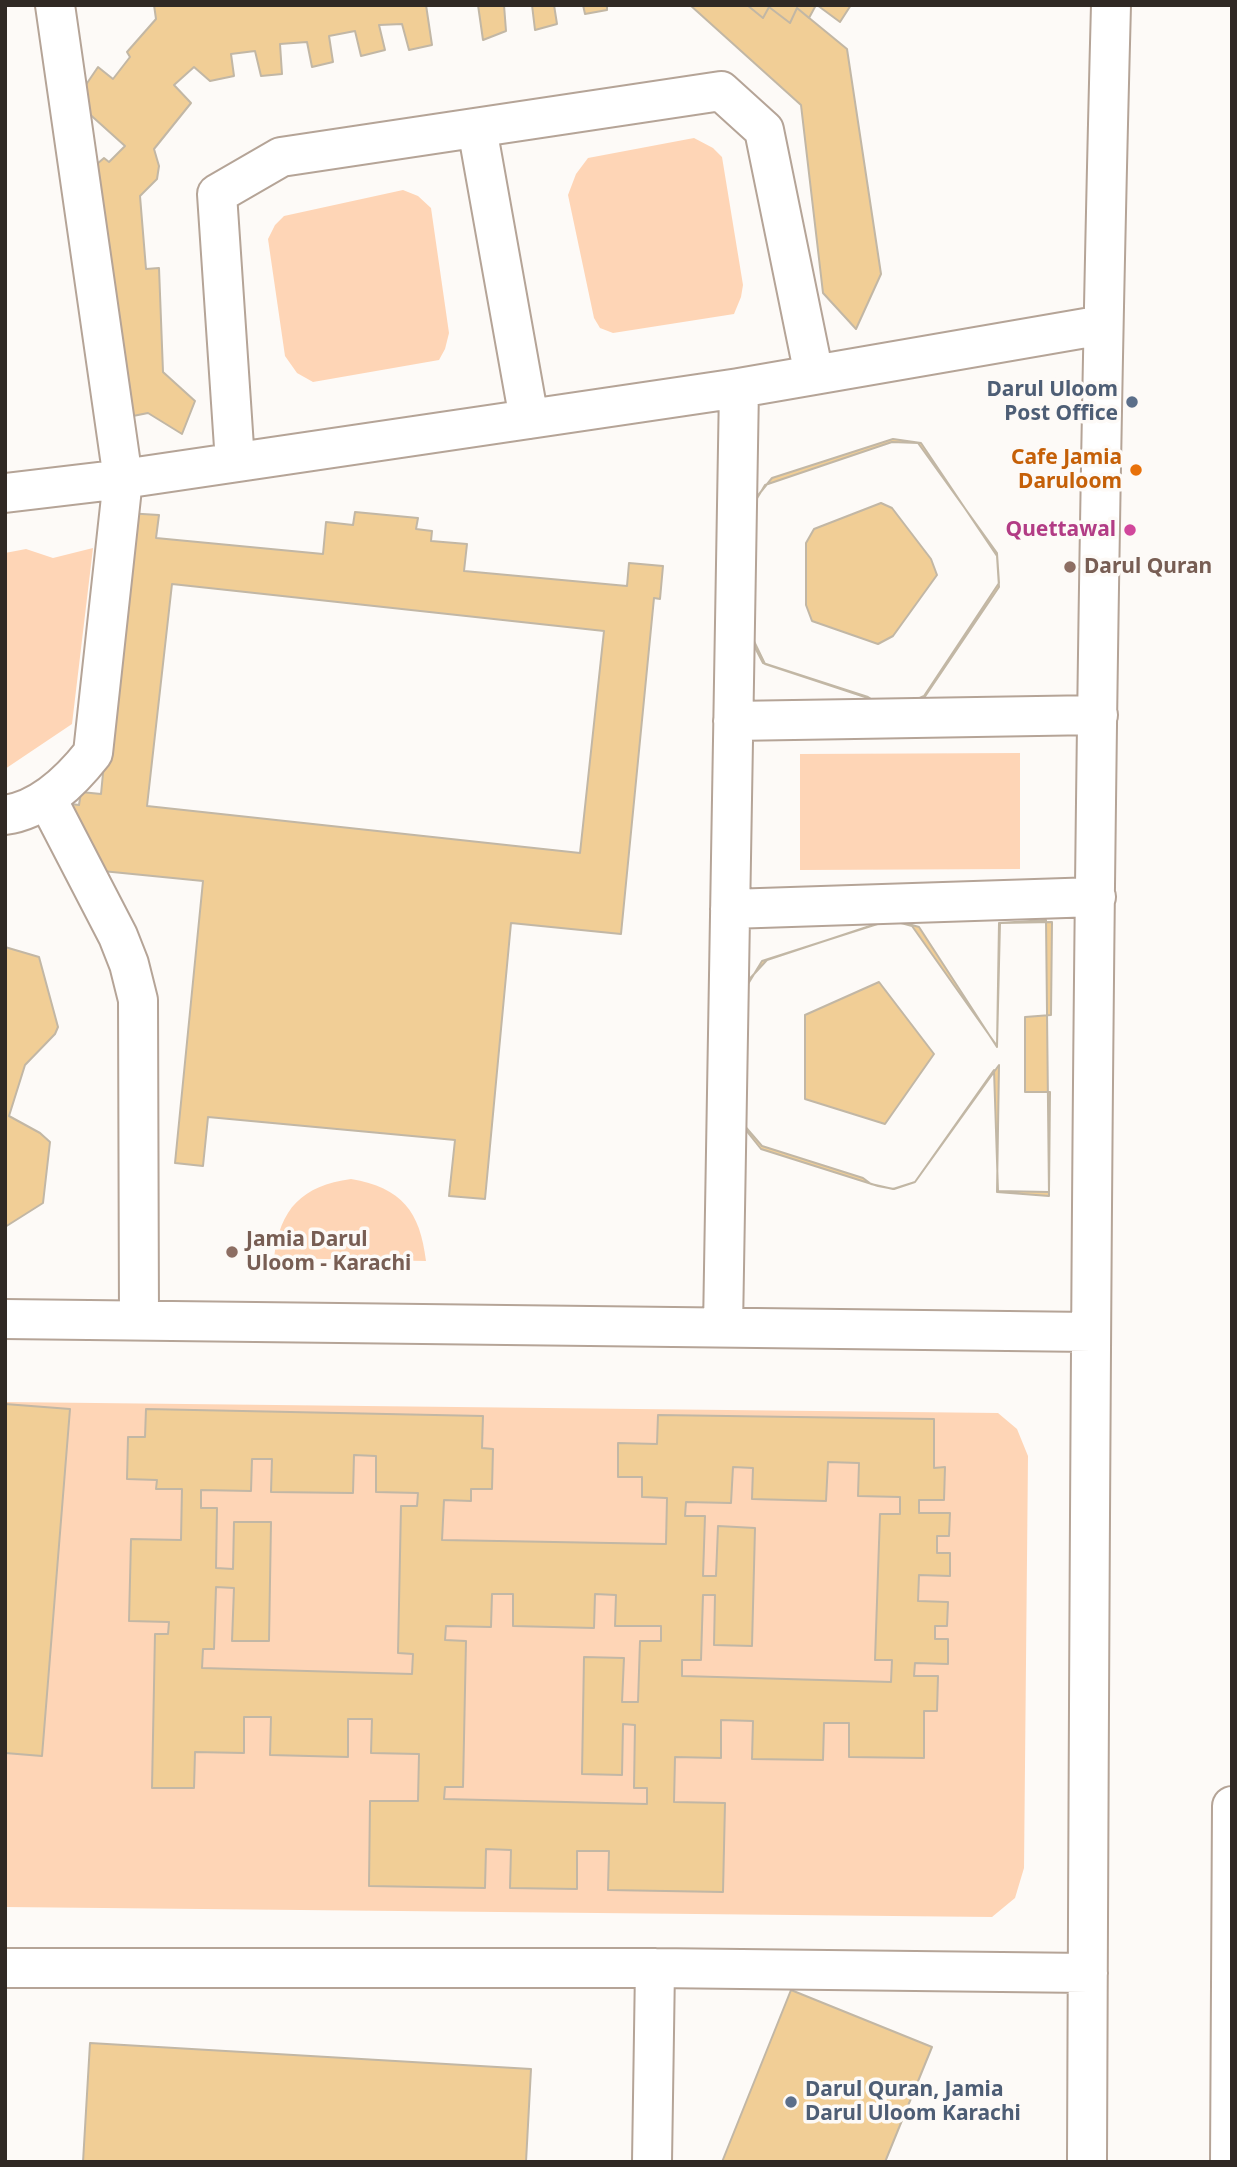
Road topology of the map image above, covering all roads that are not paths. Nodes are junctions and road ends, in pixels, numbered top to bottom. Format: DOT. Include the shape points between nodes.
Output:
graph roads {
  1 [pos="55,5"];
  2 [pos="1111,5"];
  3 [pos="477,128"];
  4 [pos="1103,325"];
  5 [pos="814,375"];
  6 [pos="738,388"];
  7 [pos="529,419"];
  8 [pos="235,462"];
  9 [pos="123,479"];
  10 [pos="5,494"];
  11 [pos="1098,715"];
  12 [pos="733,721"];
  13 [pos="47,799"];
  14 [pos="5,815"];
  15 [pos="1096,897"];
  16 [pos="730,909"];
  17 [pos="5,1318"];
  18 [pos="139,1320"];
  19 [pos="723,1327"];
  20 [pos="1091,1332"];
  21 [pos="1232,1806"];
  22 [pos="5,1968"];
  23 [pos="655,1968"];
  24 [pos="1088,1973"];
  25 [pos="1231,2063"];
  26 [pos="652,2162"];
  27 [pos="1087,2162"];
  28 [pos="1230,2162"];
  1 -- 9 [label="street"];
  2 -- 4 [label="street"];
  3 -- 5 [label="street" via="721,91 764,130"];
  3 -- 7 [label="street"];
  3 -- 8 [label="street" via="281,157 217,194"];
  4 -- 5 [label="street"];
  4 -- 11 [label="street"];
  5 -- 6 [label="street"];
  6 -- 7 [label="street"];
  6 -- 12 [label="street"];
  7 -- 8 [label="street"];
  8 -- 9 [label="street"];
  9 -- 10 [label="street"];
  9 -- 13 [label="street" via="93,753 76,775"];
  11 -- 12 [label="street"];
  11 -- 15 [label="street"];
  12 -- 16 [label="street"];
  13 -- 14 [label="street"];
  13 -- 18 [label="street" via="118,936 138,1000"];
  15 -- 16 [label="street"];
  15 -- 20 [label="street"];
  16 -- 19 [label="street"];
  17 -- 18 [label="street"];
  18 -- 19 [label="street"];
  19 -- 20 [label="street"];
  20 -- 24 [label="street"];
  21 -- 25 [label="street"];
  22 -- 23 [label="street"];
  23 -- 24 [label="street"];
  23 -- 26 [label="street"];
  24 -- 27 [label="street"];
  25 -- 28 [label="street"];
}
